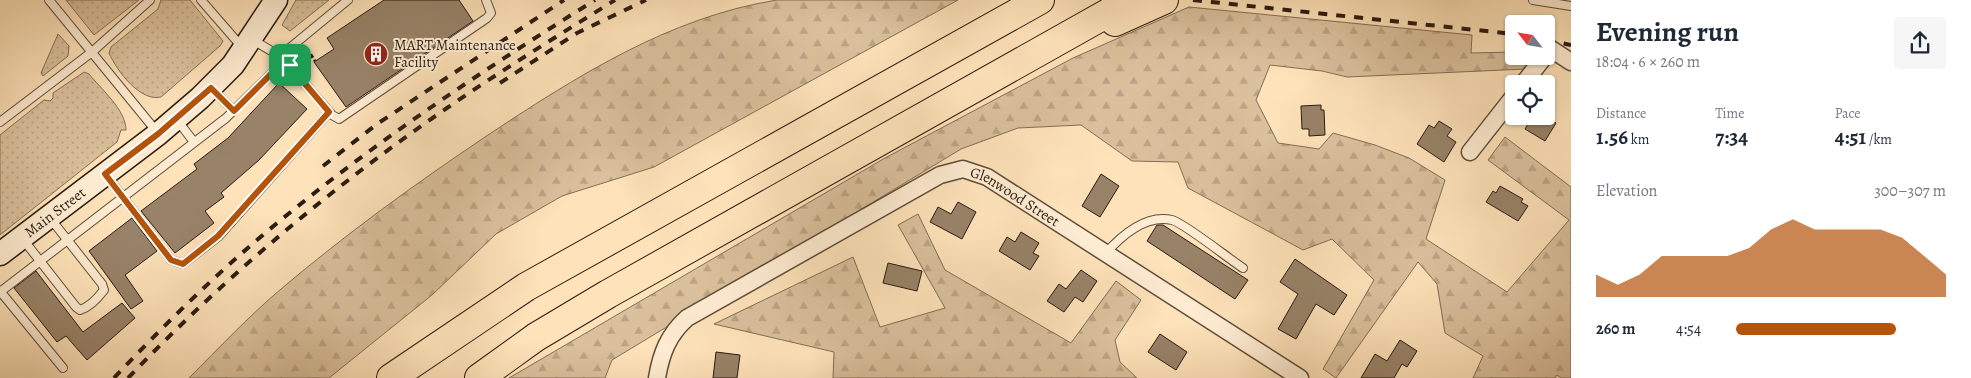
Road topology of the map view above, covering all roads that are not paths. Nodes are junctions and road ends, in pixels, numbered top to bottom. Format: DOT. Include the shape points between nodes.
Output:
graph roads {
  1 [pos="48,0"];
  2 [pos="150,0"];
  3 [pos="201,0"];
  4 [pos="276,0"];
  5 [pos="348,0"];
  6 [pos="486,0"];
  7 [pos="1028,0"];
  8 [pos="1040,0"];
  9 [pos="1533,0"];
  10 [pos="1140,3"];
  11 [pos="1571,6"];
  12 [pos="973,37"];
  13 [pos="248,44"];
  14 [pos="92,52"];
  15 [pos="1558,54"];
  16 [pos="282,58"];
  17 [pos="1534,75"];
  18 [pos="211,88"];
  19 [pos="1505,107"];
  20 [pos="234,111"];
  21 [pos="329,112"];
  22 [pos="176,119"];
  23 [pos="0,122"];
  24 [pos="158,134"];
  25 [pos="194,142"];
  26 [pos="1470,152"];
  27 [pos="105,174"];
  28 [pos="123,197"];
  29 [pos="48,217"];
  30 [pos="22,238"];
  31 [pos="67,240"];
  32 [pos="0,254"];
  33 [pos="1105,254"];
  34 [pos="40,261"];
  35 [pos="1243,268"];
  36 [pos="0,291"];
  37 [pos="62,368"];
  38 [pos="392,378"];
  39 [pos="479,378"];
  40 [pos="657,378"];
  41 [pos="1300,378"];
  1 -- 14 [label="lane"];
  2 -- 14 [label="lane"];
  3 -- 13 [label="lane"];
  4 -- 13 [label="main road, Main Street"];
  5 -- 16 [label="lane"];
  6 -- 21 [label="lane" via="491,8 487,18 339,119"];
  7 -- 12 [label="highway"];
  8 -- 12 [label="highway"];
  9 -- 11 [label="lane"];
  10 -- 39 [label="highway" via="985,83 608,294 536,337"];
  12 -- 38 [label="highway" via="526,288"];
  13 -- 16 [label="lane"];
  13 -- 18 [label="main road, Main Street" via="234,65"];
  14 -- 23 [label="lane"];
  14 -- 24 [label="lane"];
  15 -- 17 [label="street"];
  16 -- 20 [label="lane"];
  16 -- 21 [label="lane"];
  18 -- 20 [label="lane"];
  18 -- 22 [label="main road, Main Street"];
  19 -- 26 [label="street"];
  20 -- 25 [label="lane"];
  21 -- 28 [label="lane" via="218,236 183,264 171,260"];
  22 -- 24 [label="main road, Main Street"];
  22 -- 25 [label="lane"];
  24 -- 27 [label="main road, Main Street"];
  25 -- 28 [label="lane"];
  27 -- 28 [label="lane"];
  27 -- 29 [label="main road, Main Street"];
  28 -- 31 [label="lane"];
  29 -- 30 [label="main road, Main Street"];
  29 -- 31 [label="lane"];
  30 -- 32 [label="main road, Main Street"];
  30 -- 34 [label="lane"];
  31 -- 34 [label="lane"];
  31 -- 34 [label="lane" via="104,290 86,308 80,310 76,307"];
  33 -- 35 [label="lane" via="1136,228 1157,219 1173,221"];
  33 -- 40 [label="street, Glenwood Street" via="987,177 963,169 952,171 698,311 671,335"];
  33 -- 41 [label="street, Glenwood Street"];
  34 -- 36 [label="lane"];
  36 -- 37 [label="lane"];
}
